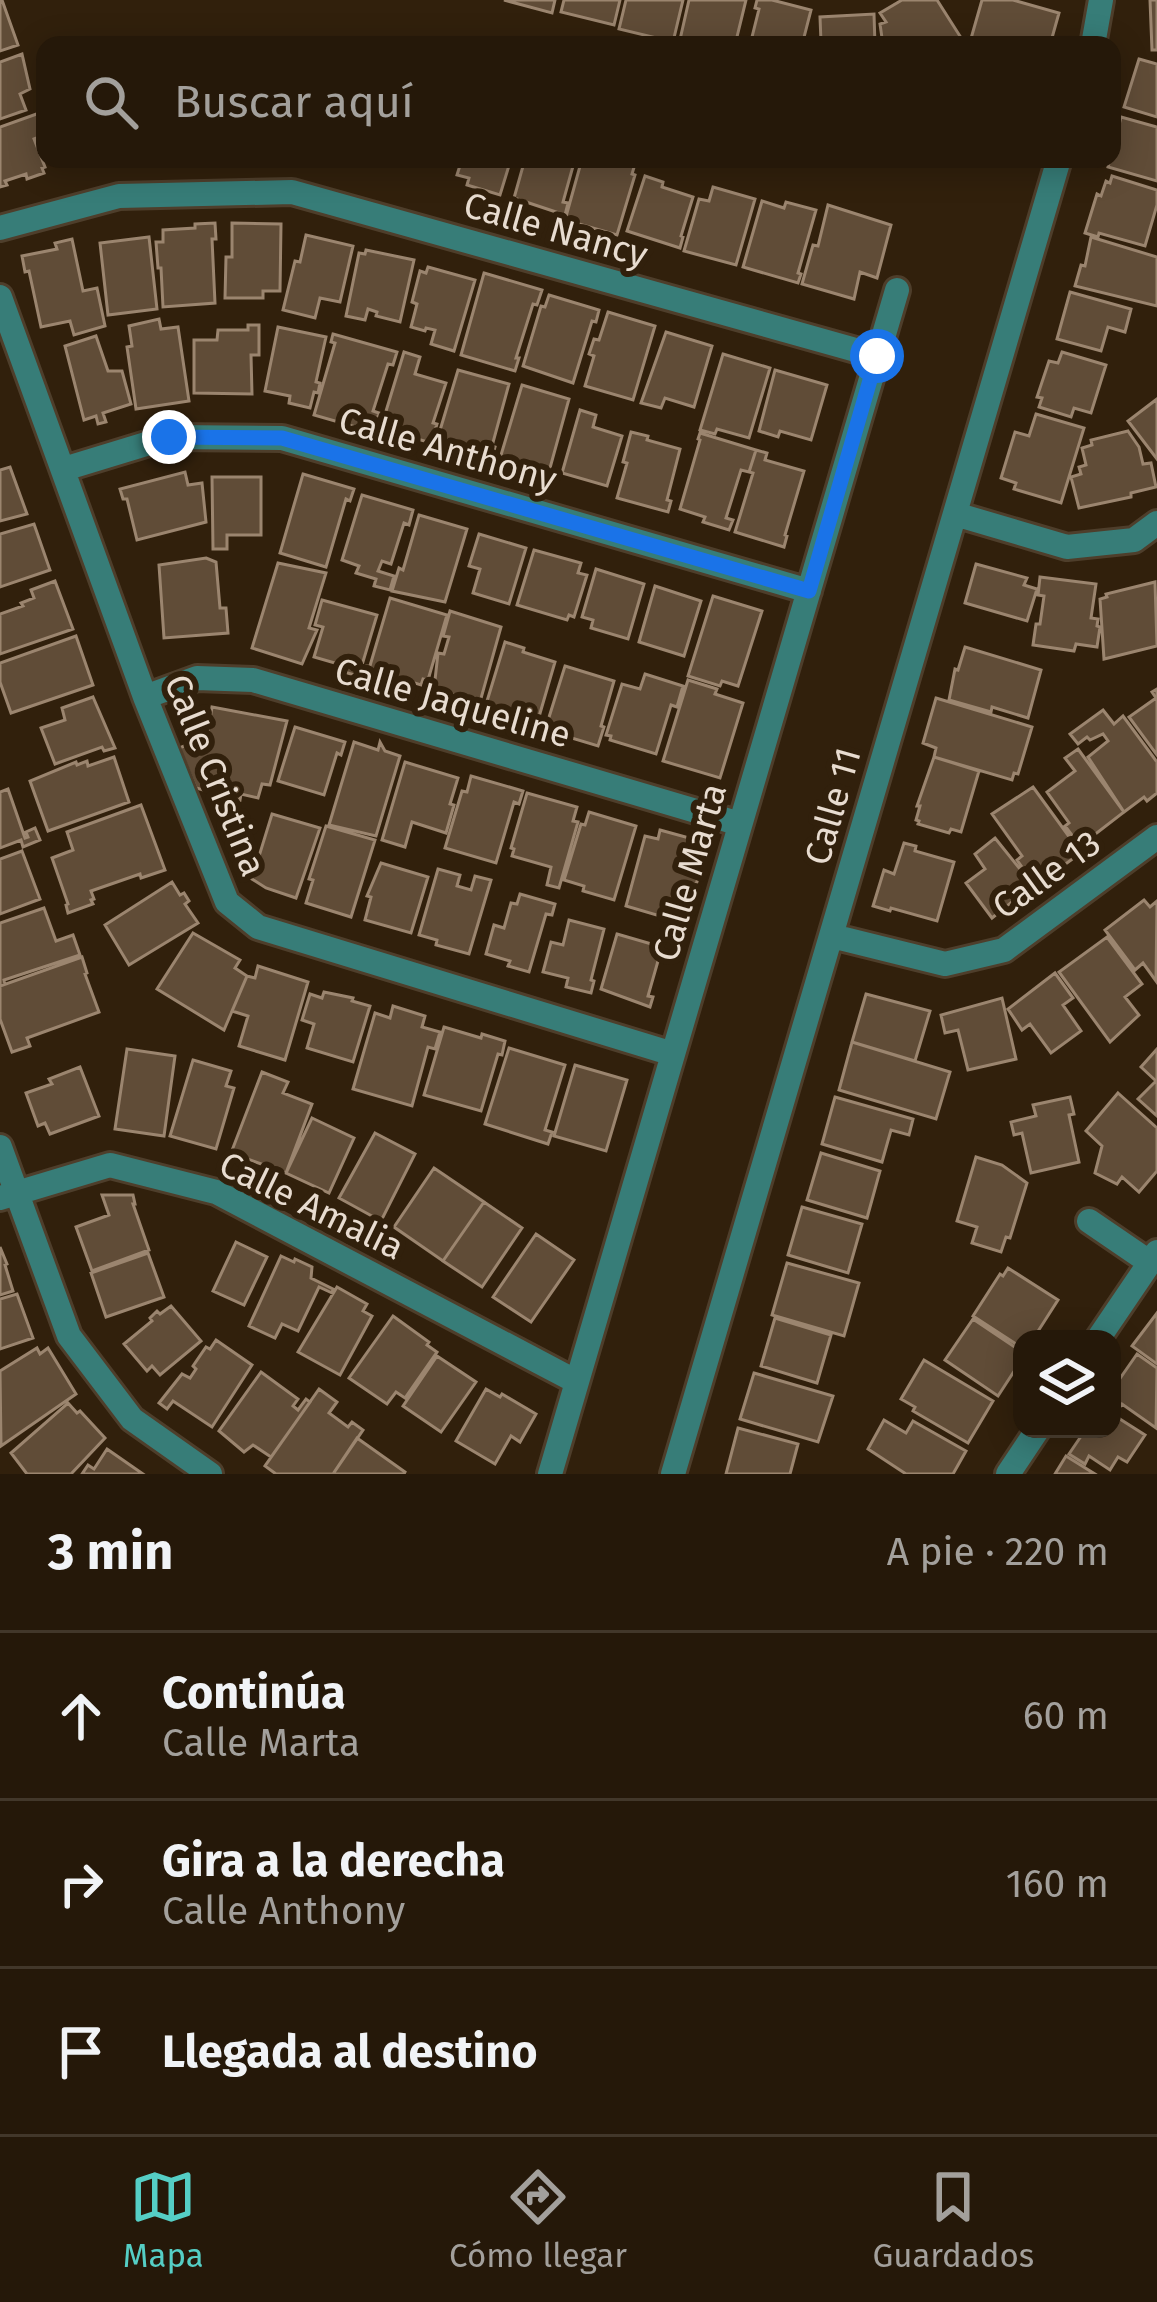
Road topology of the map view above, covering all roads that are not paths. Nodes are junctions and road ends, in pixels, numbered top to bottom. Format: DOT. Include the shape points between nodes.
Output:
graph roads {
  1 [pos="1101,0"];
  2 [pos="1095,36"];
  3 [pos="1056,168"];
  4 [pos="0,228"];
  5 [pos="897,290"];
  6 [pos="0,297"];
  7 [pos="877,356"];
  8 [pos="64,470"];
  9 [pos="955,514"];
  10 [pos="1157,523"];
  11 [pos="809,591"];
  12 [pos="146,697"];
  13 [pos="740,824"];
  14 [pos="1157,837"];
  15 [pos="832,936"];
  16 [pos="673,1054"];
  17 [pos="0,1147"];
  18 [pos="8,1195"];
  19 [pos="1090,1220"];
  20 [pos="1153,1257"];
  21 [pos="1104,1330"];
  22 [pos="577,1382"];
  23 [pos="1032,1438"];
  24 [pos="210,1474"];
  25 [pos="550,1474"];
  26 [pos="673,1474"];
  27 [pos="1008,1474"];
  1 -- 2 [label="street"];
  3 -- 9 [label="street, Calle 11"];
  4 -- 7 [label="street, Calle Nancy" via="118,196 292,192"];
  5 -- 7 [label="street, Calle Marta"];
  6 -- 8 [label="street, Calle Cristina"];
  7 -- 11 [label="street, Calle Marta"];
  8 -- 11 [label="street, Calle Anthony" via="169,437 282,438"];
  8 -- 12 [label="street, Calle Cristina"];
  9 -- 10 [label="street" via="1067,547 1134,540"];
  9 -- 15 [label="street, Calle 11"];
  11 -- 13 [label="street, Calle Marta"];
  12 -- 13 [label="street, Calle Jaqueline" via="197,677 253,680"];
  12 -- 16 [label="street, Calle Cristina" via="227,902 258,927"];
  13 -- 16 [label="street, Calle Marta"];
  14 -- 15 [label="street, Calle 13" via="1004,950 945,964"];
  15 -- 26 [label="street, Calle 11"];
  16 -- 22 [label="street, Calle Marta"];
  17 -- 18 [label="street"];
  18 -- 22 [label="street, Calle Amalia" via="110,1166 216,1192"];
  18 -- 24 [label="street" via="69,1336 132,1419"];
  19 -- 20 [label="street"];
  20 -- 21 [label="street"];
  22 -- 25 [label="street, Calle Marta"];
  23 -- 27 [label="street"];
}
